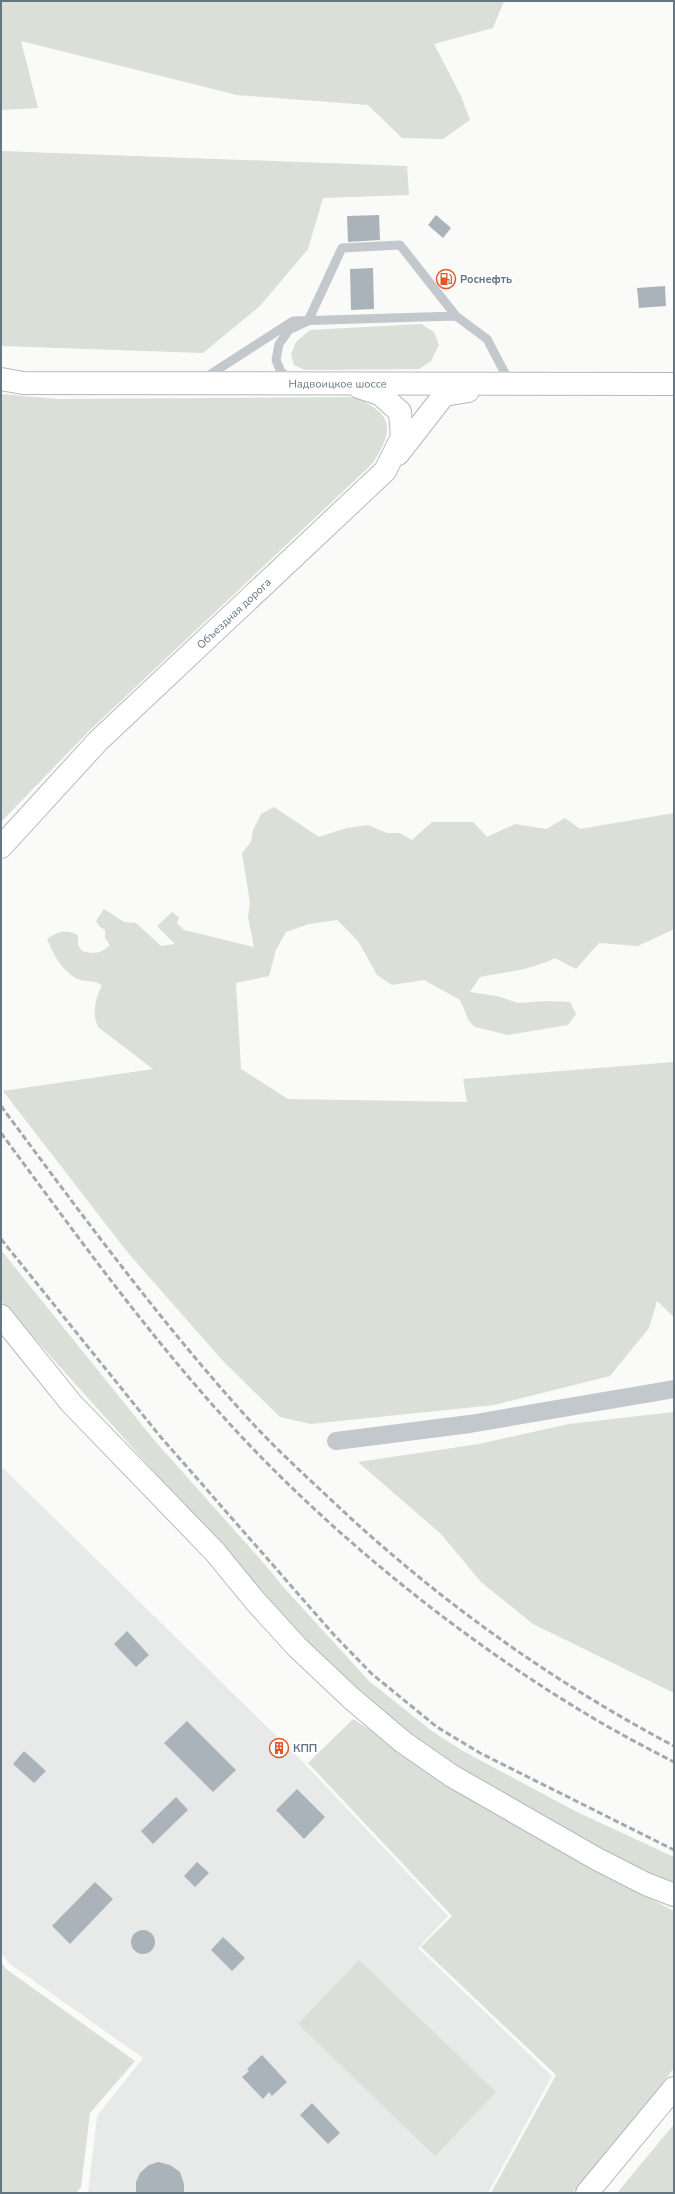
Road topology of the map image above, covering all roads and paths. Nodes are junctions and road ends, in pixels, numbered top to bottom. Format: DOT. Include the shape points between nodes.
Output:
graph roads {
  1 [pos="456,316"];
  2 [pos="308,322"];
  3 [pos="1,379"];
  4 [pos="195,384"];
  5 [pos="297,384"];
  6 [pos="351,384"];
  7 [pos="511,384"];
  8 [pos="674,384"];
  9 [pos="385,471"];
  10 [pos="1,847"];
  11 [pos="1,1316"];
  12 [pos="674,1389"];
  13 [pos="336,1441"];
  14 [pos="674,1895"];
  15 [pos="674,2088"];
  16 [pos="587,2193"];
  1 -- 2 [label="lane"];
  1 -- 2 [label="lane" via="400,246 364,247 342,248"];
  1 -- 7 [label="lane" via="487,339"];
  2 -- 4 [label="lane" via="293,321"];
  2 -- 5 [label="lane" via="289,330 279,344 276,360 280,372"];
  3 -- 4 [label="street, Надвоицкое шоссе" via="23,383"];
  4 -- 5 [label="street, Надвоицкое шоссе"];
  5 -- 6 [label="street, Надвоицкое шоссе"];
  6 -- 7 [label="street, Надвоицкое шоссе"];
  6 -- 9 [label="street, Объездная дорога" via="380,394 400,412 402,437"];
  7 -- 8 [label="street, Надвоицкое шоссе"];
  7 -- 9 [label="street" via="444,395"];
  9 -- 10 [label="street, Объездная дорога" via="98,741"];
  11 -- 14 [label="street" via="71,1403 215,1552 297,1647 351,1698 403,1742 452,1776 597,1859"];
  12 -- 13 [label="street" via="470,1424"];
  15 -- 16 [label="street"];
}
